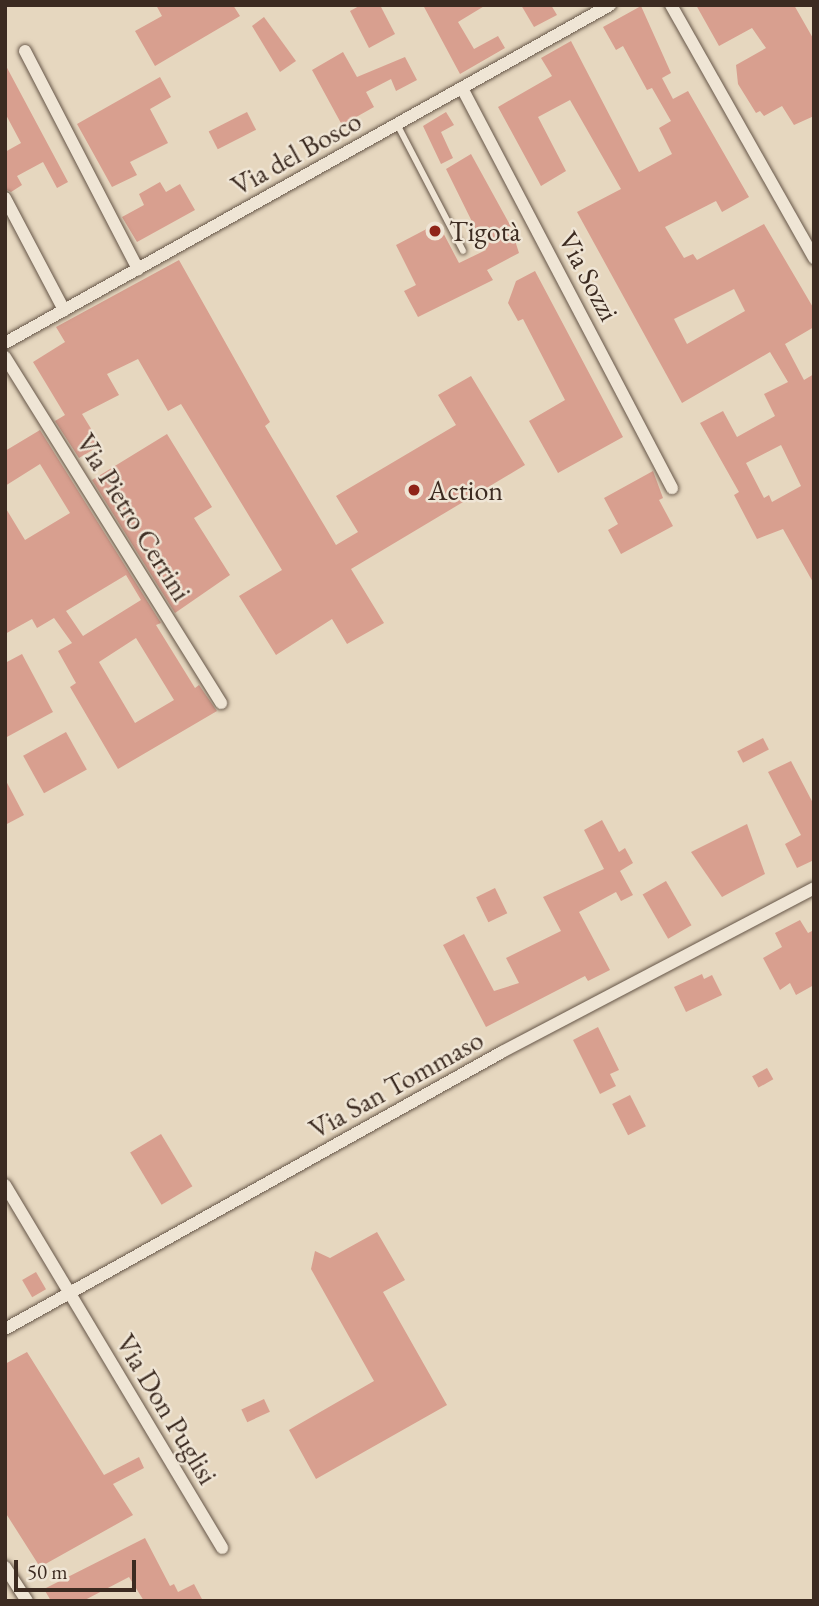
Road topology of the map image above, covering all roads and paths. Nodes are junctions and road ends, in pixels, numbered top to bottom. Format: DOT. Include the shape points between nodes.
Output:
graph roads {
  1 [pos="610,5"];
  2 [pos="671,5"];
  3 [pos="25,51"];
  4 [pos="462,88"];
  5 [pos="397,124"];
  6 [pos="5,198"];
  7 [pos="463,250"];
  8 [pos="814,258"];
  9 [pos="138,269"];
  10 [pos="64,310"];
  11 [pos="5,343"];
  12 [pos="5,357"];
  13 [pos="672,488"];
  14 [pos="221,703"];
  15 [pos="814,888"];
  16 [pos="5,1185"];
  17 [pos="70,1296"];
  18 [pos="5,1329"];
  19 [pos="222,1548"];
  20 [pos="5,1567"];
  21 [pos="27,1601"];
  1 -- 4 [label="street, Via del Bosco"];
  2 -- 8 [label="street"];
  3 -- 9 [label="street"];
  4 -- 5 [label="street, Via del Bosco"];
  4 -- 13 [label="street, Via Sozzi"];
  5 -- 7 [label="lane"];
  5 -- 9 [label="street, Via del Bosco"];
  6 -- 10 [label="street"];
  9 -- 10 [label="street, Via del Bosco"];
  10 -- 11 [label="street, Via del Bosco"];
  12 -- 14 [label="street, Via Pietro Cerrini"];
  15 -- 17 [label="street, Via San Tommaso" via="502,1052"];
  16 -- 17 [label="street, Via Don Puglisi"];
  17 -- 18 [label="street, Via San Tommaso"];
  17 -- 19 [label="street, Via Don Puglisi"];
  20 -- 21 [label="street"];
}
